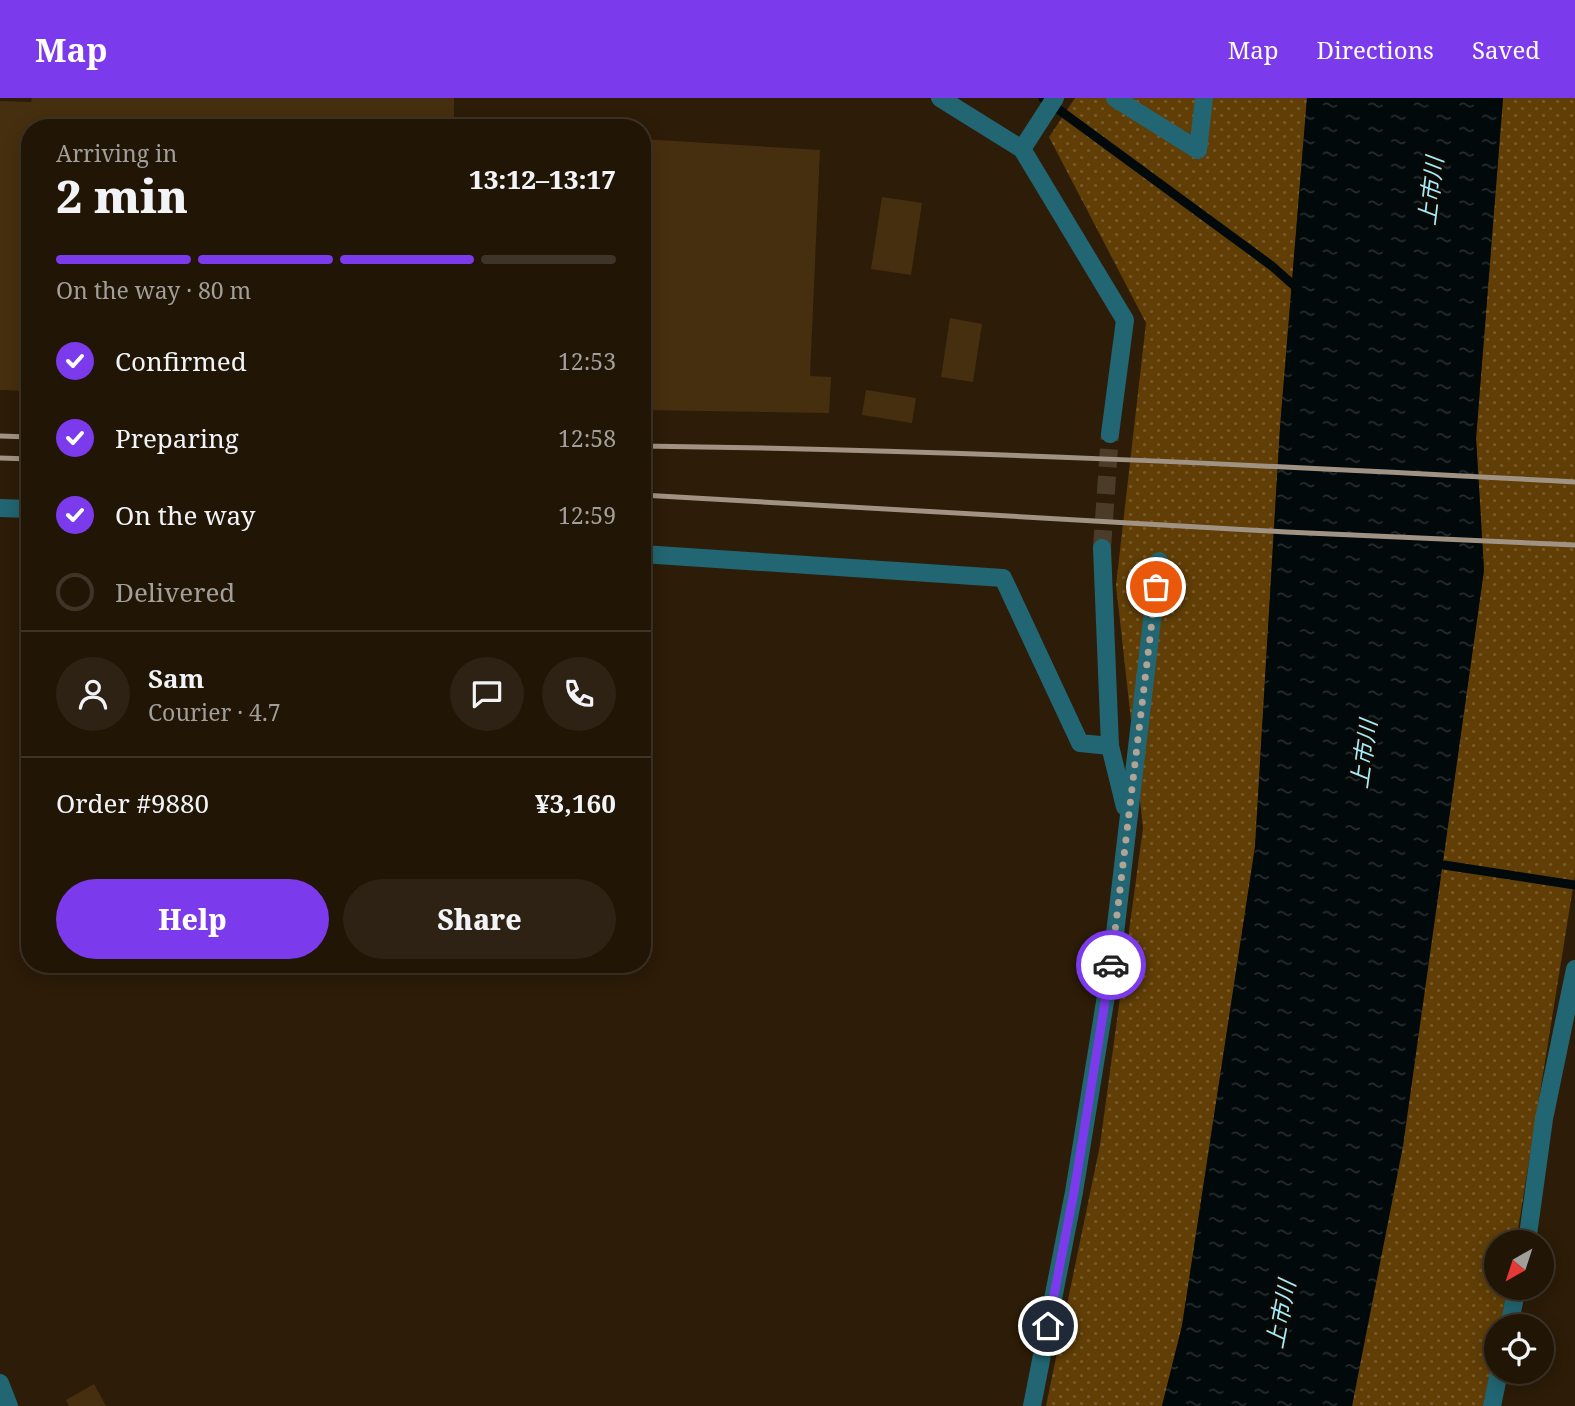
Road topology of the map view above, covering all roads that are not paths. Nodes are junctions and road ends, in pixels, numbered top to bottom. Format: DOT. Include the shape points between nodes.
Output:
graph roads {
  1 [pos="940,98"];
  2 [pos="1055,98"];
  3 [pos="1115,98"];
  4 [pos="1204,98"];
  5 [pos="1022,149"];
  6 [pos="1110,434"];
  7 [pos="0,508"];
  8 [pos="21,509"];
  9 [pos="1102,548"];
  10 [pos="651,555"];
  11 [pos="1159,561"];
  12 [pos="1110,746"];
  13 [pos="1128,821"];
  14 [pos="1575,969"];
  15 [pos="1529,1230"];
  16 [pos="0,1383"];
  17 [pos="1497,1384"];
  18 [pos="9,1406"];
  19 [pos="1032,1406"];
  20 [pos="1492,1406"];
  1 -- 5 [label="street"];
  2 -- 5 [label="street"];
  3 -- 4 [label="street" via="1198,150"];
  5 -- 6 [label="street" via="1125,320"];
  7 -- 8 [label="street"];
  9 -- 12 [label="street"];
  10 -- 12 [label="street" via="1003,578 1080,743"];
  11 -- 13 [label="street"];
  12 -- 13 [label="street"];
  13 -- 19 [label="street" via="1112,959"];
  14 -- 15 [label="street" via="1544,1119"];
  16 -- 18 [label="street"];
  17 -- 20 [label="street"];
}
